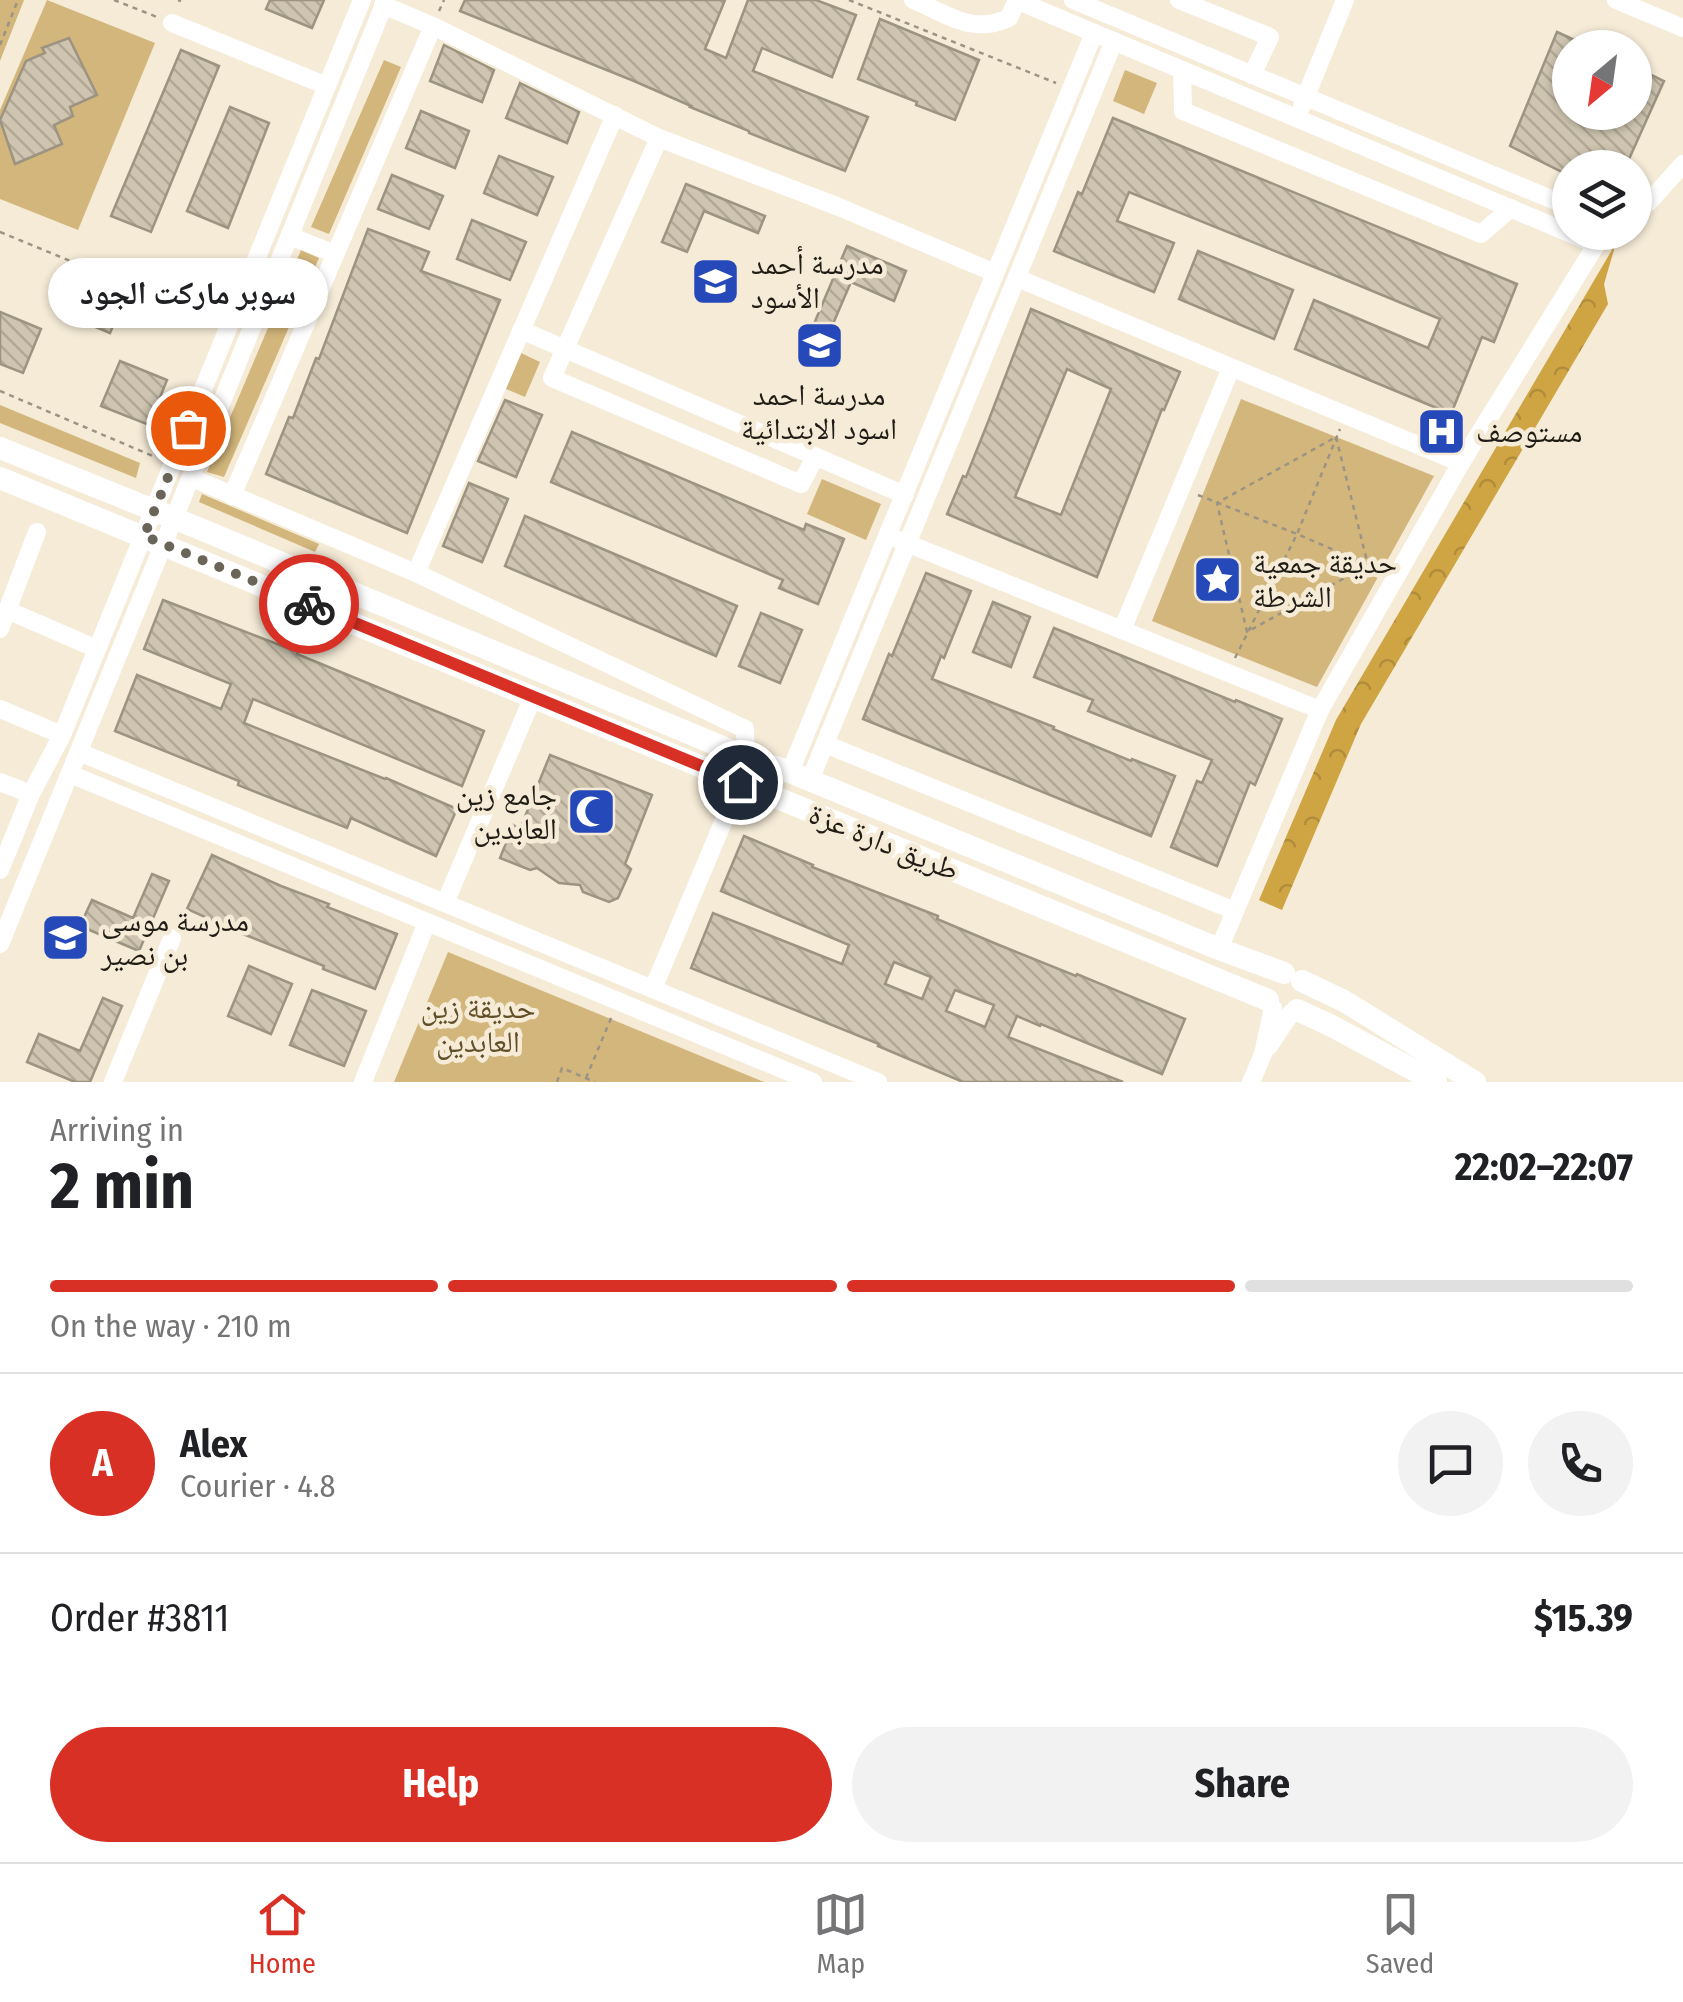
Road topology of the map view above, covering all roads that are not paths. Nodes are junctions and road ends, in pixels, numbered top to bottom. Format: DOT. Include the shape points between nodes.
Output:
graph roads {
  1 [pos="362,0"];
  2 [pos="913,0"];
  3 [pos="1017,0"];
  4 [pos="1073,0"];
  5 [pos="1179,0"];
  6 [pos="1345,0"];
  7 [pos="1616,0"];
  8 [pos="384,3"];
  9 [pos="172,23"];
  10 [pos="432,26"];
  11 [pos="1683,28"];
  12 [pos="1094,33"];
  13 [pos="1114,42"];
  14 [pos="1182,70"];
  15 [pos="1252,75"];
  16 [pos="327,86"];
  17 [pos="1306,97"];
  18 [pos="615,115"];
  19 [pos="1297,118"];
  20 [pos="659,138"];
  21 [pos="1683,164"];
  22 [pos="1652,199"];
  23 [pos="1552,200"];
  24 [pos="1511,208"];
  25 [pos="1552,222"];
  26 [pos="290,236"];
  27 [pos="1592,250"];
  28 [pos="335,254"];
  29 [pos="996,273"];
  30 [pos="1017,278"];
  31 [pos="521,330"];
  32 [pos="565,350"];
  33 [pos="1232,368"];
  34 [pos="0,448"];
  35 [pos="815,457"];
  36 [pos="1461,462"];
  37 [pos="0,478"];
  38 [pos="192,478"];
  39 [pos="905,495"];
  40 [pos="232,496"];
  41 [pos="165,514"];
  42 [pos="37,532"];
  43 [pos="888,536"];
  44 [pos="154,540"];
  45 [pos="908,544"];
  46 [pos="416,573"];
  47 [pos="7,610"];
  48 [pos="0,629"];
  49 [pos="1122,630"];
  50 [pos="97,649"];
  51 [pos="534,697"];
  52 [pos="0,709"];
  53 [pos="1320,710"];
  54 [pos="62,735"];
  55 [pos="825,744"];
  56 [pos="79,752"];
  57 [pos="746,757"];
  58 [pos="70,774"];
  59 [pos="800,776"];
  60 [pos="0,782"];
  61 [pos="740,782"];
  62 [pos="31,794"];
  63 [pos="354,866"];
  64 [pos="0,870"];
  65 [pos="346,888"];
  66 [pos="445,904"];
  67 [pos="1235,912"];
  68 [pos="427,922"];
  69 [pos="172,938"];
  70 [pos="540,942"];
  71 [pos="0,944"];
  72 [pos="1219,949"];
  73 [pos="532,965"];
  74 [pos="1293,977"];
  75 [pos="653,989"];
  76 [pos="1282,1008"];
  77 [pos="729,1020"];
  78 [pos="720,1044"];
  79 [pos="113,1082"];
  80 [pos="363,1082"];
  81 [pos="811,1082"];
  82 [pos="878,1082"];
  83 [pos="1252,1082"];
  84 [pos="1436,1082"];
  85 [pos="1475,1082"];
  1 -- 16 [label="street"];
  2 -- 3 [label="street" via="984,26 1009,18"];
  3 -- 12 [label="street"];
  4 -- 15 [label="street"];
  5 -- 15 [label="street" via="1270,37"];
  6 -- 17 [label="street"];
  7 -- 11 [label="street"];
  8 -- 10 [label="street"];
  8 -- 26 [label="street"];
  9 -- 16 [label="street"];
  10 -- 18 [label="street"];
  10 -- 28 [label="street"];
  12 -- 13 [label="street"];
  12 -- 29 [label="street"];
  13 -- 14 [label="street"];
  13 -- 30 [label="street"];
  14 -- 19 [label="street"];
  14 -- 24 [label="street" via="1183,111 1482,234"];
  15 -- 17 [label="street"];
  16 -- 41 [label="street" via="173,464"];
  17 -- 19 [label="street"];
  17 -- 23 [label="street"];
  18 -- 20 [label="street"];
  18 -- 31 [label="street"];
  19 -- 24 [label="street"];
  20 -- 29 [label="street"];
  20 -- 32 [label="street"];
  21 -- 22 [label="street"];
  24 -- 25 [label="street"];
  26 -- 28 [label="street"];
  26 -- 38 [label="street"];
  27 -- 36 [label="street"];
  28 -- 40 [label="street"];
  29 -- 39 [label="street"];
  30 -- 33 [label="street"];
  30 -- 45 [label="street"];
  31 -- 32 [label="street"];
  31 -- 46 [label="street"];
  32 -- 35 [label="street"];
  32 -- 35 [label="street" via="552,378 801,484"];
  33 -- 36 [label="street"];
  33 -- 49 [label="street"];
  34 -- 41 [label="main road"];
  35 -- 39 [label="street"];
  36 -- 53 [label="street"];
  37 -- 44 [label="main road, طريق دارة عزة"];
  38 -- 40 [label="street"];
  38 -- 41 [label="street"];
  39 -- 43 [label="street"];
  40 -- 46 [label="street"];
  41 -- 44 [label="street"];
  41 -- 57 [label="main road"];
  42 -- 47 [label="street"];
  43 -- 45 [label="street"];
  43 -- 59 [label="street"];
  44 -- 50 [label="street"];
  44 -- 51 [label="main road, طريق دارة عزة"];
  44 -- 56 [label="street"];
  45 -- 49 [label="street"];
  45 -- 55 [label="street"];
  46 -- 57 [label="street" via="745,728"];
  47 -- 48 [label="street"];
  47 -- 50 [label="street"];
  49 -- 53 [label="street"];
  50 -- 54 [label="street"];
  51 -- 61 [label="main road, طريق دارة عزة"];
  51 -- 66 [label="street"];
  52 -- 54 [label="street"];
  53 -- 67 [label="street"];
  54 -- 62 [label="street"];
  55 -- 59 [label="street"];
  55 -- 67 [label="street"];
  56 -- 58 [label="street"];
  56 -- 63 [label="street"];
  57 -- 59 [label="main road"];
  58 -- 65 [label="street"];
  58 -- 71 [label="street"];
  59 -- 72 [label="main road"];
  60 -- 62 [label="street"];
  61 -- 75 [label="street"];
  61 -- 76 [label="main road, طريق دارة عزة"];
  62 -- 64 [label="street"];
  63 -- 65 [label="street"];
  63 -- 66 [label="street"];
  65 -- 68 [label="street"];
  66 -- 70 [label="street"];
  67 -- 72 [label="street"];
  68 -- 73 [label="street"];
  68 -- 80 [label="street"];
  69 -- 79 [label="street"];
  70 -- 73 [label="street"];
  70 -- 75 [label="street"];
  72 -- 74 [label="main road"];
  73 -- 78 [label="street"];
  74 -- 76 [label="main road" via="1305,1001"];
  74 -- 76 [label="main road" via="1268,984"];
  74 -- 85 [label="main road"];
  75 -- 77 [label="street"];
  76 -- 83 [label="street"];
  76 -- 84 [label="main road, طريق دارة عزة" via="1330,1025"];
  77 -- 78 [label="street"];
  77 -- 82 [label="street"];
  78 -- 81 [label="street"];
}
